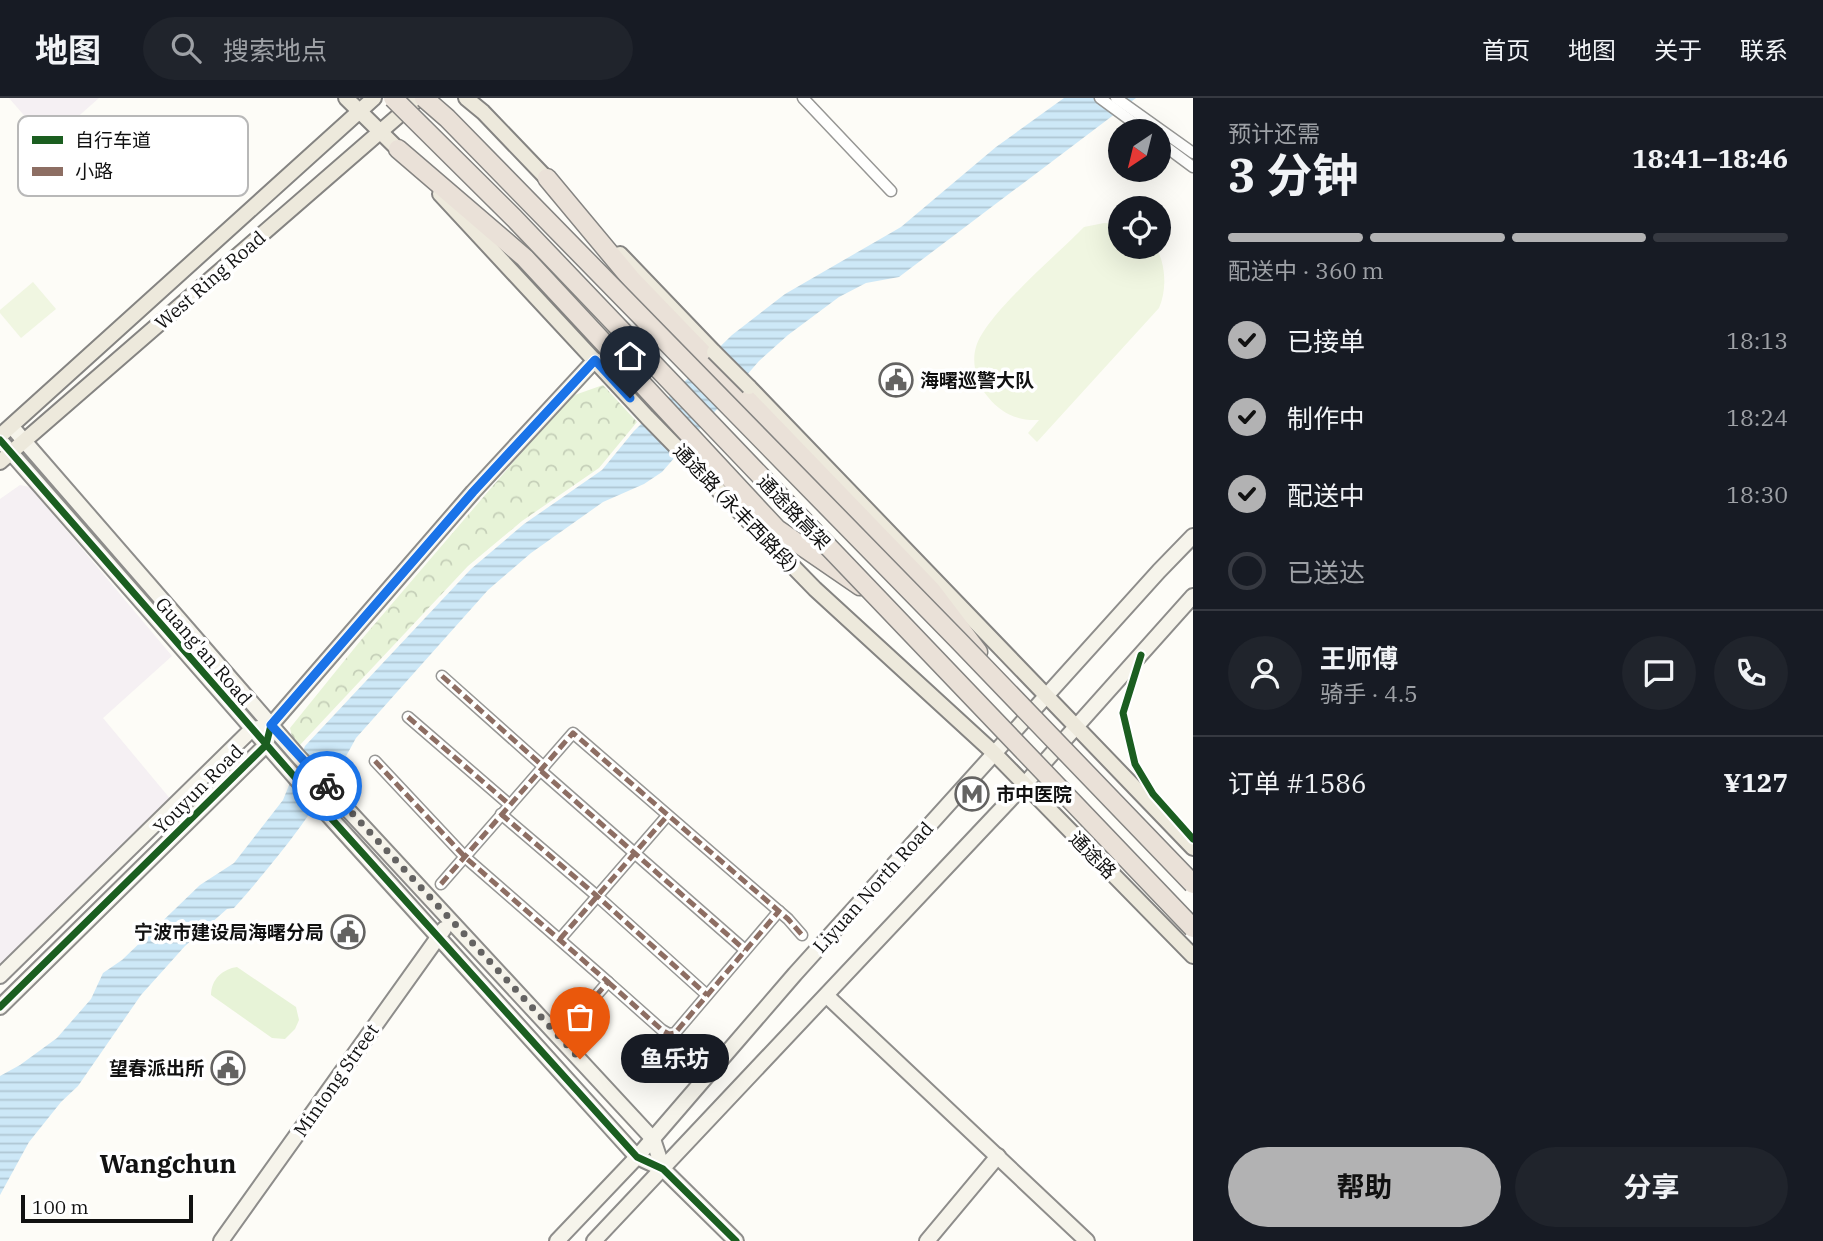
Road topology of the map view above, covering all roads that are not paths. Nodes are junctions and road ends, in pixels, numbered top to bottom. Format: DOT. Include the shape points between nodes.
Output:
graph roads {
  1 [pos="346,98"];
  2 [pos="374,98"];
  3 [pos="393,98"];
  4 [pos="419,98"];
  5 [pos="424,98"];
  6 [pos="466,98"];
  7 [pos="803,98"];
  8 [pos="1100,98"];
  9 [pos="1116,98"];
  10 [pos="360,110"];
  11 [pos="1128,112"];
  12 [pos="1134,119"];
  13 [pos="380,131"];
  14 [pos="398,149"];
  15 [pos="1171,151"];
  16 [pos="1193,153"];
  17 [pos="1193,167"];
  18 [pos="547,178"];
  19 [pos="891,191"];
  20 [pos="595,360"];
  21 [pos="12,427"];
  22 [pos="0,438"];
  23 [pos="25,442"];
  24 [pos="6,458"];
  25 [pos="1193,536"];
  26 [pos="872,594"];
  27 [pos="1193,596"];
  28 [pos="442,676"];
  29 [pos="1046,695"];
  30 [pos="1013,697"];
  31 [pos="408,718"];
  32 [pos="271,725"];
  33 [pos="1077,727"];
  34 [pos="252,729"];
  35 [pos="266,745"];
  36 [pos="994,753"];
  37 [pos="375,761"];
  38 [pos="543,769"];
  39 [pos="1024,786"];
  40 [pos="510,805"];
  41 [pos="502,814"];
  42 [pos="667,816"];
  43 [pos="1193,848"];
  44 [pos="635,854"];
  45 [pos="466,858"];
  46 [pos="441,884"];
  47 [pos="1193,884"];
  48 [pos="597,896"];
  49 [pos="779,911"];
  50 [pos="452,920"];
  51 [pos="1193,928"];
  52 [pos="802,934"];
  53 [pos="438,935"];
  54 [pos="560,939"];
  55 [pos="745,950"];
  56 [pos="1193,956"];
  57 [pos="0,976"];
  58 [pos="608,982"];
  59 [pos="707,995"];
  60 [pos="827,996"];
  61 [pos="0,1007"];
  62 [pos="574,1021"];
  63 [pos="653,1139"];
  64 [pos="998,1156"];
  65 [pos="638,1157"];
  66 [pos="663,1169"];
  67 [pos="221,1241"];
  68 [pos="557,1241"];
  69 [pos="594,1241"];
  70 [pos="736,1241"];
  71 [pos="927,1241"];
  72 [pos="1087,1241"];
  1 -- 10 [label="main road, 通途路 (永丰西路段)"];
  2 -- 10 [label="main road"];
  3 -- 26 [label="highway, 通途路高架, bridge" via="514,218"];
  4 -- 13 [label="main road, West Ring Road"];
  5 -- 30 [label="highway, 通途路高架, bridge"];
  6 -- 18 [label="main road"];
  7 -- 19 [label="street"];
  8 -- 11 [label="street"];
  9 -- 11 [label="street"];
  10 -- 13 [label="main road, 通途路 (永丰西路段)"];
  10 -- 21 [label="main road"];
  11 -- 12 [label="street"];
  11 -- 16 [label="street"];
  13 -- 14 [label="main road, 通途路 (永丰西路段)"];
  13 -- 23 [label="main road, West Ring Road"];
  14 -- 20 [label="main road, 通途路 (永丰西路段)"];
  14 -- 26 [label="highway, bridge" via="525,258 777,529"];
  15 -- 17 [label="street"];
  18 -- 29 [label="main road, bridge"];
  18 -- 30 [label="highway, bridge" via="632,280 931,590"];
  20 -- 32 [label="street, Youyun Road" via="473,492"];
  20 -- 36 [label="main road, 通途路 (永丰西路段)" via="815,589"];
  21 -- 22 [label="main road"];
  21 -- 23 [label="street, Guang'an Road"];
  22 -- 24 [label="street, Guang'an Road"];
  23 -- 24 [label="main road, West Ring Road"];
  23 -- 32 [label="street, Guang'an Road"];
  24 -- 34 [label="street, Guang'an Road"];
  25 -- 29 [label="street, Liyuan North Road"];
  26 -- 51 [label="highway, 通途路高架, bridge"];
  27 -- 33 [label="street, Liyuan North Road"];
  28 -- 38 [label="street"];
  29 -- 33 [label="main road"];
  29 -- 36 [label="street, Liyuan North Road"];
  30 -- 47 [label="highway, 通途路高架, bridge"];
  31 -- 40 [label="street"];
  32 -- 34 [label="street, Youyun Road"];
  32 -- 35 [label="street, Youyun Road"];
  32 -- 50 [label="street, Guang'an Road"];
  33 -- 39 [label="street, Liyuan North Road"];
  33 -- 43 [label="main road"];
  34 -- 35 [label="street, Guang'an Road"];
  34 -- 57 [label="street, Youyun Road"];
  35 -- 53 [label="street, Guang'an Road"];
  35 -- 61 [label="street, Youyun Road"];
  36 -- 39 [label="main road, 通途路"];
  36 -- 63 [label="street, Liyuan North Road"];
  37 -- 45 [label="street"];
  38 -- 40 [label="street"];
  38 -- 42 [label="street" via="573,733"];
  38 -- 44 [label="street"];
  39 -- 56 [label="main road, 通途路"];
  39 -- 60 [label="street, Liyuan North Road"];
  40 -- 41 [label="street"];
  41 -- 45 [label="street"];
  41 -- 48 [label="street"];
  42 -- 44 [label="street"];
  42 -- 49 [label="street"];
  44 -- 48 [label="street"];
  44 -- 55 [label="street"];
  45 -- 46 [label="street"];
  45 -- 54 [label="street"];
  48 -- 54 [label="street"];
  48 -- 59 [label="street"];
  49 -- 52 [label="street"];
  49 -- 55 [label="street"];
  50 -- 53 [label="street, Mintong Street"];
  50 -- 63 [label="street, Guang'an Road"];
  53 -- 65 [label="street, Guang'an Road"];
  53 -- 67 [label="street, Mintong Street"];
  54 -- 58 [label="street"];
  55 -- 59 [label="street"];
  58 -- 59 [label="street" via="670,1034"];
  58 -- 62 [label="street"];
  60 -- 64 [label="street"];
  60 -- 66 [label="street, Liyuan North Road"];
  63 -- 65 [label="street, Liyuan North Road"];
  63 -- 66 [label="street, Guang'an Road"];
  64 -- 71 [label="street"];
  64 -- 72 [label="street"];
  65 -- 66 [label="street, Guang'an Road"];
  65 -- 68 [label="street, Liyuan North Road"];
  66 -- 69 [label="street, Liyuan North Road"];
  66 -- 70 [label="street, Guang'an Road"];
}
